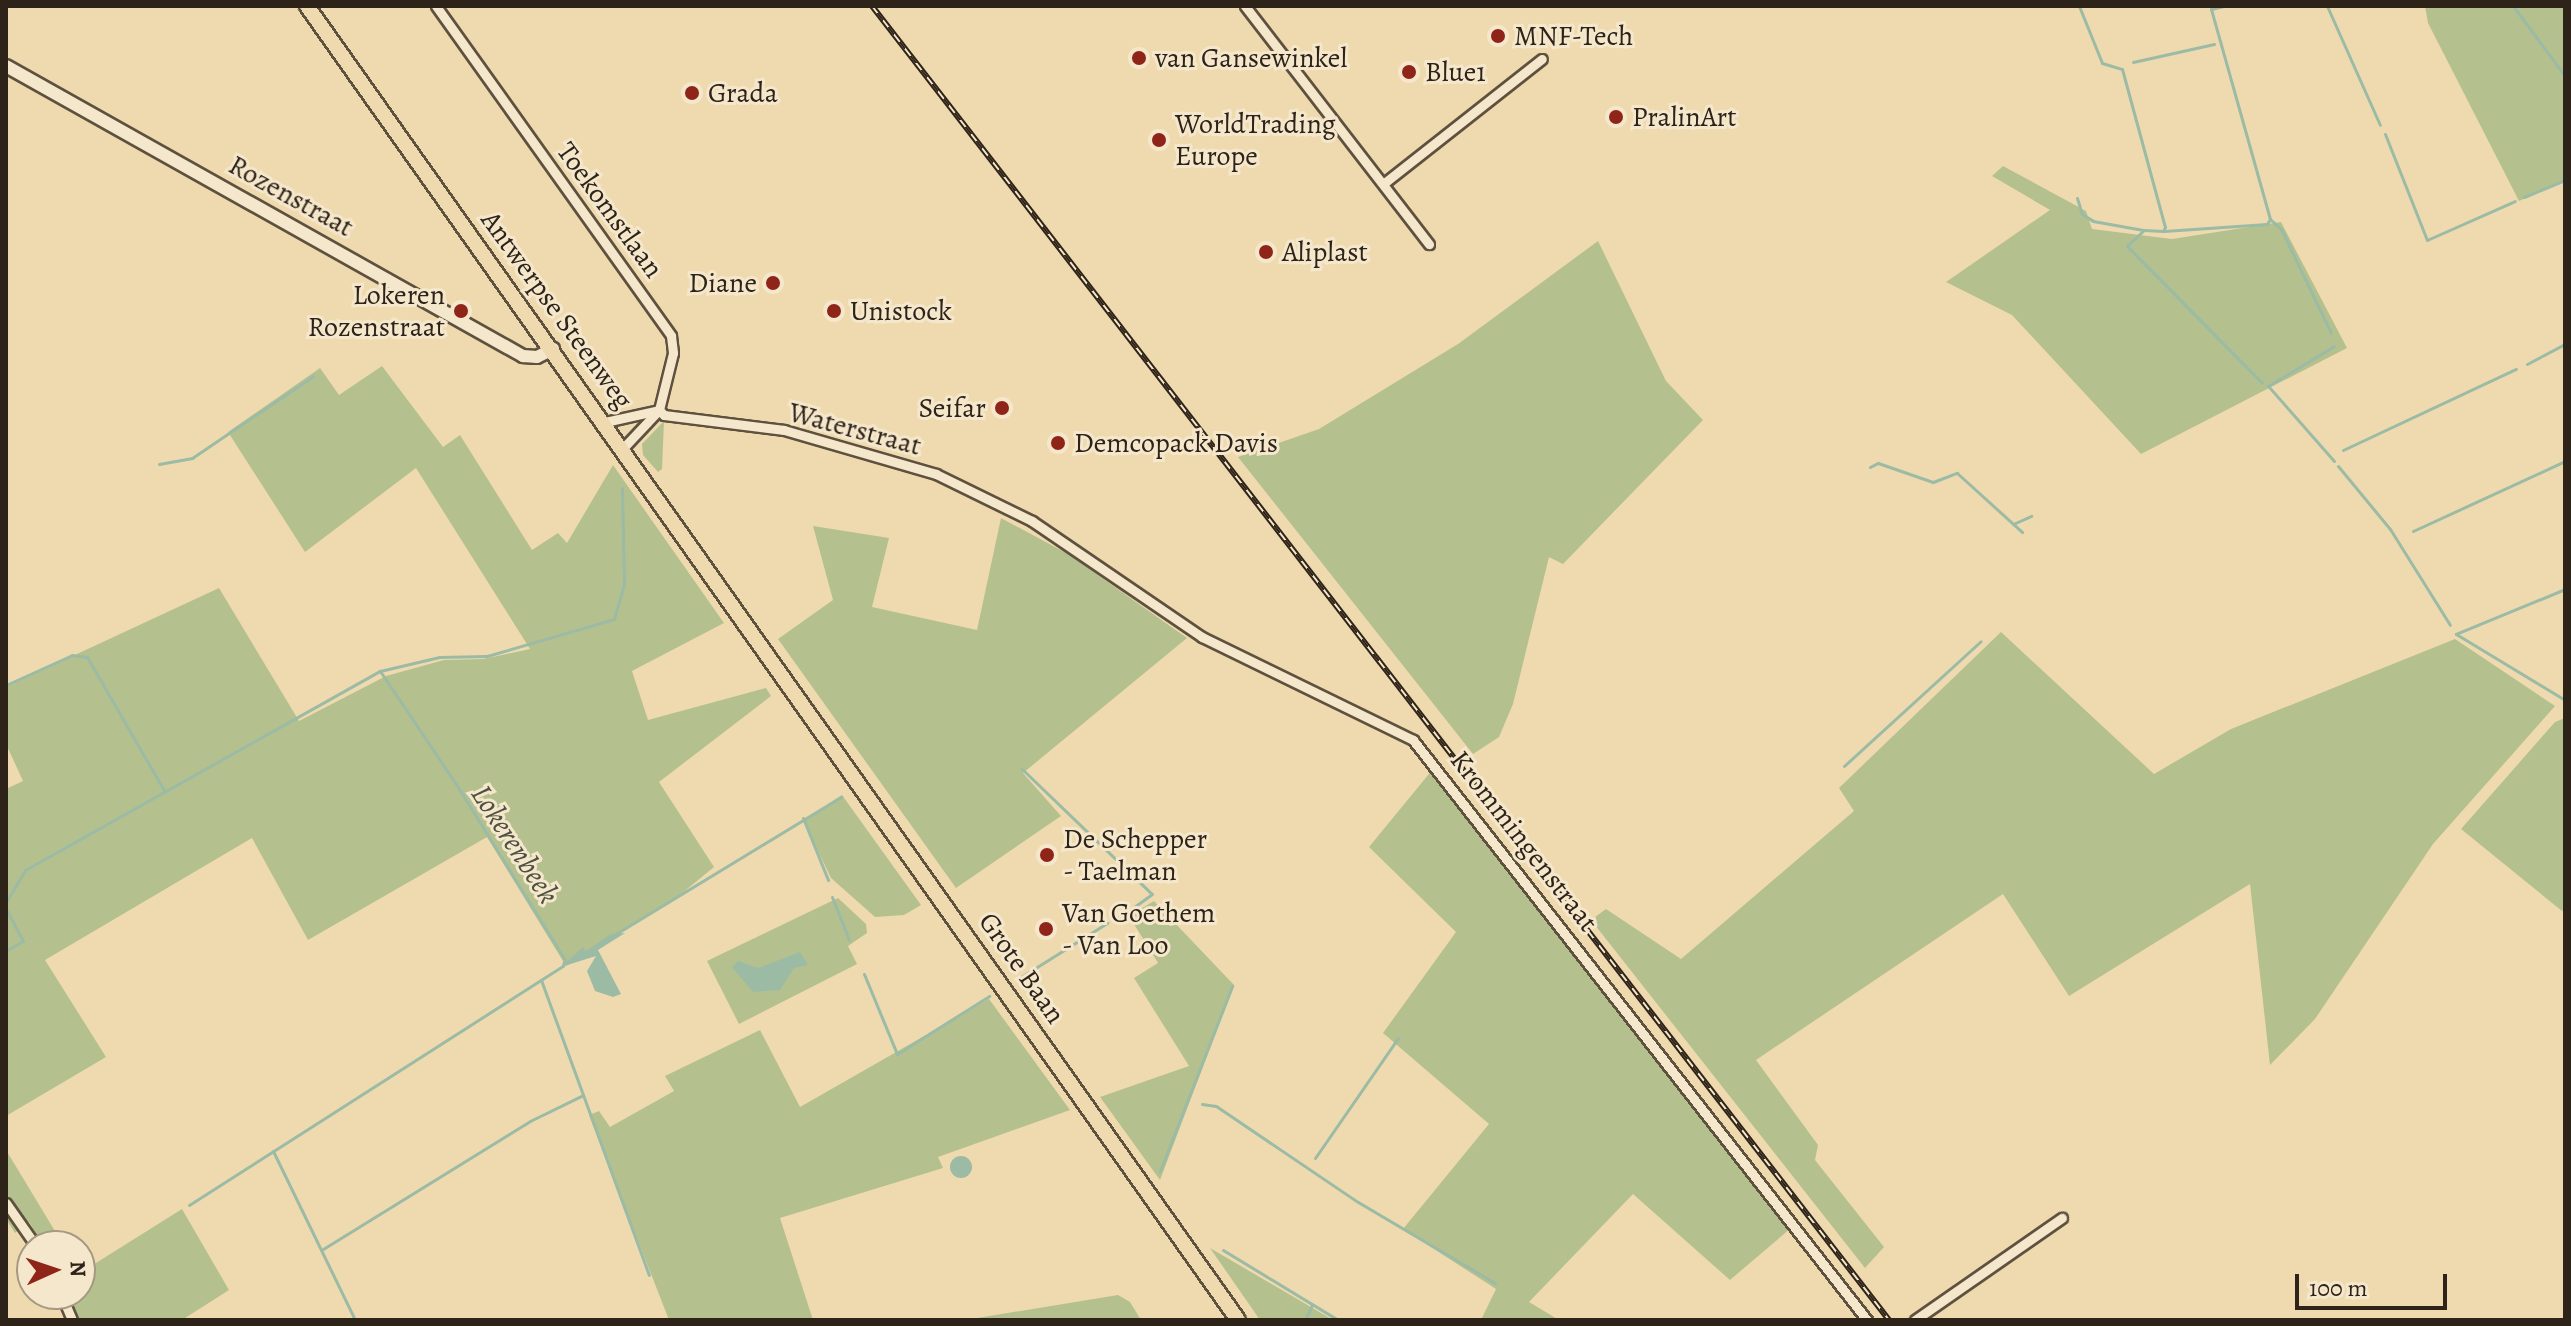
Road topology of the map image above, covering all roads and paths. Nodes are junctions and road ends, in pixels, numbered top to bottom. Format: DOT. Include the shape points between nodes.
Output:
graph roads {
  1 [pos="307,6"];
  2 [pos="436,6"];
  3 [pos="1245,6"];
  4 [pos="1542,59"];
  5 [pos="6,66"];
  6 [pos="1383,184"];
  7 [pos="1429,244"];
  8 [pos="553,349"];
  9 [pos="659,410"];
  10 [pos="605,422"];
  11 [pos="624,447"];
  12 [pos="1032,521"];
  13 [pos="764,646"];
  14 [pos="6,1203"];
  15 [pos="2062,1218"];
  16 [pos="25,1230"];
  17 [pos="1238,1320"];
  18 [pos="1867,1320"];
  19 [pos="1916,1320"];
  1 -- 8 [label="main road, Antwerpse Steenweg"];
  2 -- 9 [label="street, Toekomstlaan" via="666,325 673,353"];
  3 -- 6 [label="street"];
  4 -- 6 [label="street"];
  5 -- 8 [label="street, Rozenstraat" via="523,356 537,357"];
  6 -- 7 [label="street"];
  8 -- 10 [label="main road, Antwerpse Steenweg"];
  9 -- 10 [label="street"];
  9 -- 11 [label="street, Toekomstlaan"];
  9 -- 12 [label="street, Waterstraat" via="664,415 784,430 880,455 936,474"];
  10 -- 11 [label="main road, Antwerpse Steenweg"];
  11 -- 13 [label="main road, Antwerpse Steenweg"];
  12 -- 18 [label="street, Krommingenstraat" via="1174,621 1394,728 1429,755"];
  13 -- 17 [label="main road, Grote Baan"];
  14 -- 16 [label="street"];
  15 -- 19 [label="street"];
}
